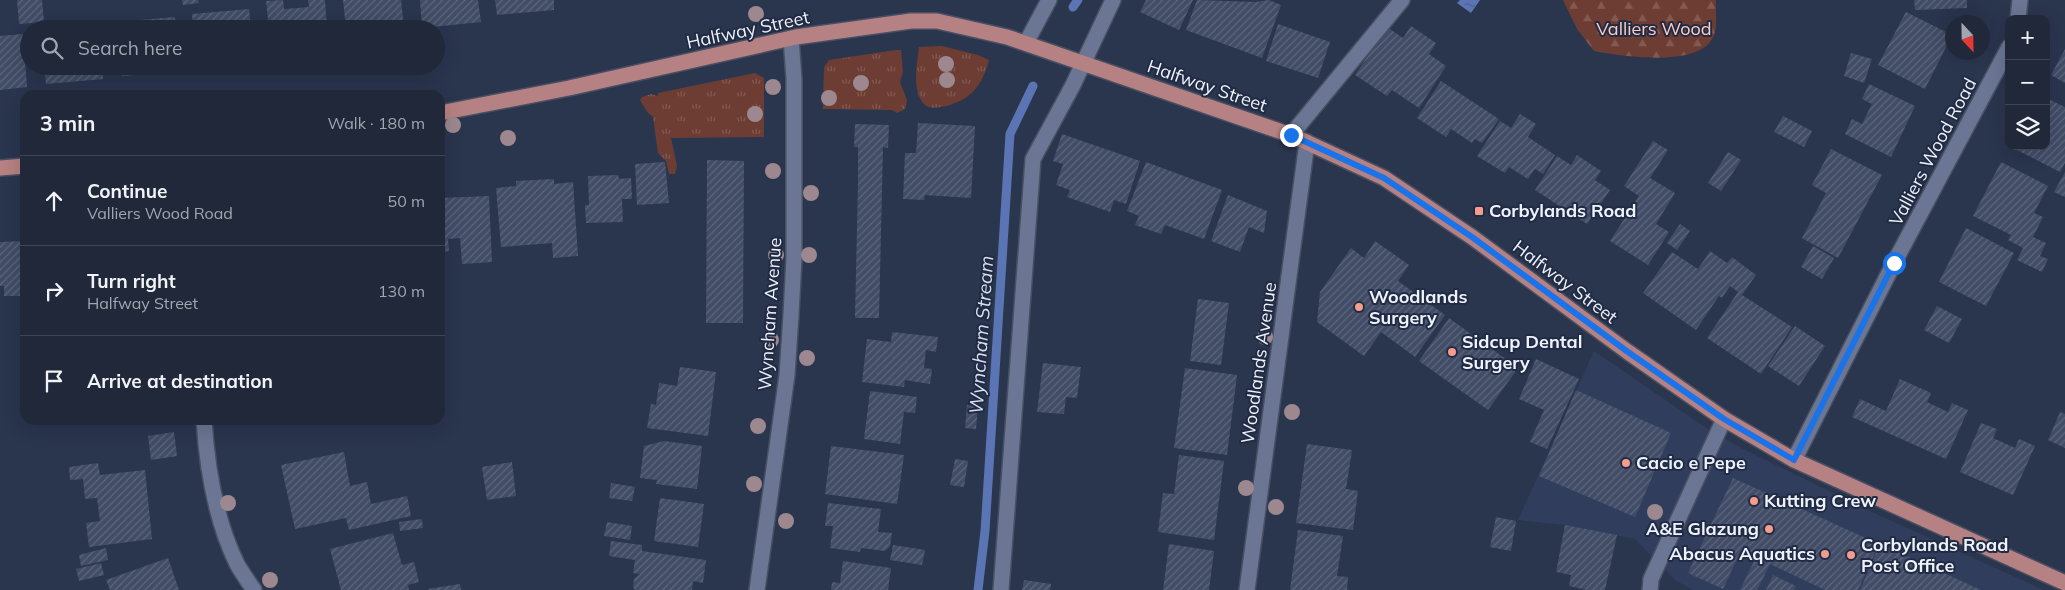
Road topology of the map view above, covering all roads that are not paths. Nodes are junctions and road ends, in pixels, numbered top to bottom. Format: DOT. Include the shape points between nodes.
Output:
graph roads {
  1 [pos="1049,0"];
  2 [pos="1113,0"];
  3 [pos="1402,0"];
  4 [pos="2020,0"];
  5 [pos="2018,15"];
  6 [pos="791,38"];
  7 [pos="1026,43"];
  8 [pos="2005,55"];
  9 [pos="1084,63"];
  10 [pos="445,112"];
  11 [pos="1291,135"];
  12 [pos="1307,142"];
  13 [pos="20,166"];
  14 [pos="0,168"];
  15 [pos="1724,419"];
  16 [pos="205,425"];
  17 [pos="1794,460"];
  18 [pos="2065,583"];
  19 [pos="254,590"];
  20 [pos="758,590"];
  21 [pos="1001,590"];
  22 [pos="1247,590"];
  23 [pos="1650,590"];
  1 -- 7 [label="street"];
  2 -- 9 [label="street"];
  3 -- 11 [label="street"];
  4 -- 5 [label="street"];
  6 -- 7 [label="main road, Halfway Street" via="912,21 937,21"];
  6 -- 10 [label="main road, Halfway Street"];
  6 -- 20 [label="street, Wyncham Avenue" via="794,79 792,315"];
  7 -- 9 [label="main road, Halfway Street"];
  8 -- 17 [label="street, Valliers Wood Road"];
  9 -- 11 [label="main road, Halfway Street"];
  9 -- 21 [label="street" via="1033,159"];
  11 -- 12 [label="main road, Halfway Street"];
  12 -- 15 [label="main road, Halfway Street" via="1384,178"];
  12 -- 22 [label="street, Woodlands Avenue"];
  13 -- 14 [label="main road"];
  15 -- 17 [label="main road, Halfway Street"];
  15 -- 23 [label="street" via="1652,579"];
  16 -- 19 [label="street" via="224,528 238,564"];
  17 -- 18 [label="main road, Halfway Street"];
}
